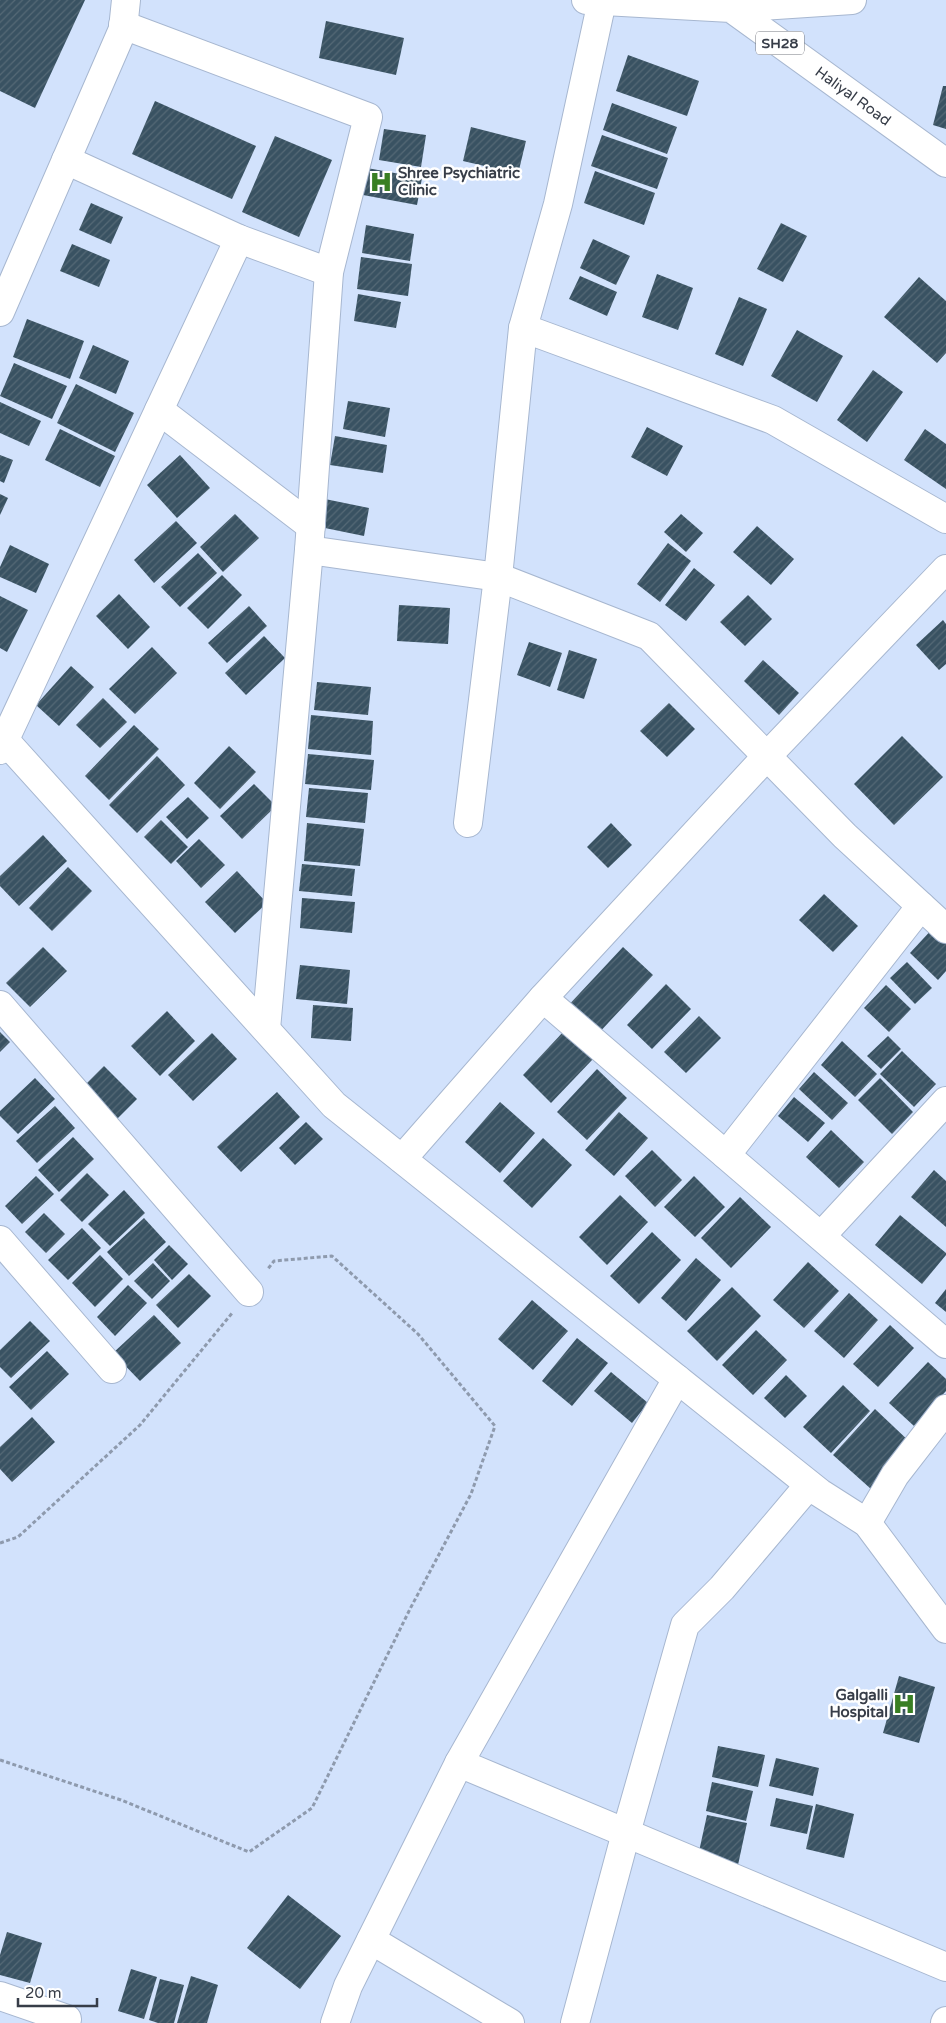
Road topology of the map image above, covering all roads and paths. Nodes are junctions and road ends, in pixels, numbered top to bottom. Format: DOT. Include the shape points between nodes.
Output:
graph roads {
  1 [pos="594,0"];
  2 [pos="850,0"];
  3 [pos="655,2"];
  4 [pos="731,8"];
  5 [pos="125,13"];
  6 [pos="66,160"];
  7 [pos="946,164"];
  8 [pos="239,239"];
  9 [pos="329,272"];
  10 [pos="0,312"];
  11 [pos="523,328"];
  12 [pos="159,410"];
  13 [pos="946,519"];
  14 [pos="310,538"];
  15 [pos="946,569"];
  16 [pos="498,577"];
  17 [pos="2,742"];
  18 [pos="767,756"];
  19 [pos="468,823"];
  20 [pos="921,906"];
  21 [pos="946,929"];
  22 [pos="543,998"];
  23 [pos="0,1005"];
  24 [pos="266,1029"];
  25 [pos="946,1101"];
  26 [pos="726,1156"];
  27 [pos="402,1159"];
  28 [pos="820,1236"];
  29 [pos="0,1240"];
  30 [pos="249,1292"];
  31 [pos="946,1344"];
  32 [pos="112,1369"];
  33 [pos="677,1379"];
  34 [pos="946,1409"];
  35 [pos="809,1484"];
  36 [pos="867,1523"];
  37 [pos="0,1543"];
  38 [pos="946,1629"];
  39 [pos="0,1760"];
  40 [pos="459,1763"];
  41 [pos="626,1833"];
  42 [pos="371,1940"];
  43 [pos="946,1967"];
  44 [pos="0,1996"];
  45 [pos="66,2023"];
  46 [pos="335,2023"];
  47 [pos="510,2023"];
  48 [pos="575,2023"];
  1 -- 3 [label="street"];
  1 -- 11 [label="street" via="558,204"];
  2 -- 4 [label="street"];
  3 -- 4 [label="street"];
  4 -- 7 [label="street, Haliyal Road / SH28"];
  5 -- 6 [label="street"];
  5 -- 9 [label="street" via="368,117"];
  6 -- 8 [label="street"];
  6 -- 10 [label="street"];
  8 -- 9 [label="street"];
  8 -- 12 [label="street"];
  9 -- 14 [label="street"];
  11 -- 13 [label="street" via="773,420"];
  11 -- 16 [label="street"];
  12 -- 14 [label="street"];
  12 -- 17 [label="street"];
  14 -- 16 [label="street"];
  14 -- 24 [label="street"];
  15 -- 18 [label="street"];
  16 -- 18 [label="street" via="649,636"];
  16 -- 19 [label="street"];
  17 -- 24 [label="street"];
  18 -- 20 [label="street"];
  18 -- 22 [label="street"];
  20 -- 21 [label="street"];
  20 -- 26 [label="street"];
  22 -- 26 [label="street"];
  22 -- 27 [label="street"];
  23 -- 30 [label="street"];
  24 -- 27 [label="street" via="334,1105"];
  25 -- 28 [label="street"];
  26 -- 28 [label="street"];
  27 -- 33 [label="street"];
  28 -- 31 [label="street"];
  29 -- 32 [label="street"];
  30 -- 37 [label="path" via="140,1425 18,1537"];
  30 -- 39 [label="path" via="274,1261 332,1256 418,1334 495,1426 470,1494 312,1808 249,1852 121,1800"];
  33 -- 35 [label="street"];
  33 -- 40 [label="street"];
  34 -- 36 [label="street" via="895,1475"];
  35 -- 36 [label="street"];
  35 -- 41 [label="street" via="722,1588 684,1625"];
  36 -- 38 [label="street"];
  40 -- 41 [label="street"];
  40 -- 42 [label="street"];
  41 -- 43 [label="street"];
  41 -- 48 [label="street"];
  42 -- 46 [label="street" via="348,1986"];
  42 -- 47 [label="street"];
  44 -- 45 [label="street" via="67,2019"];
}
